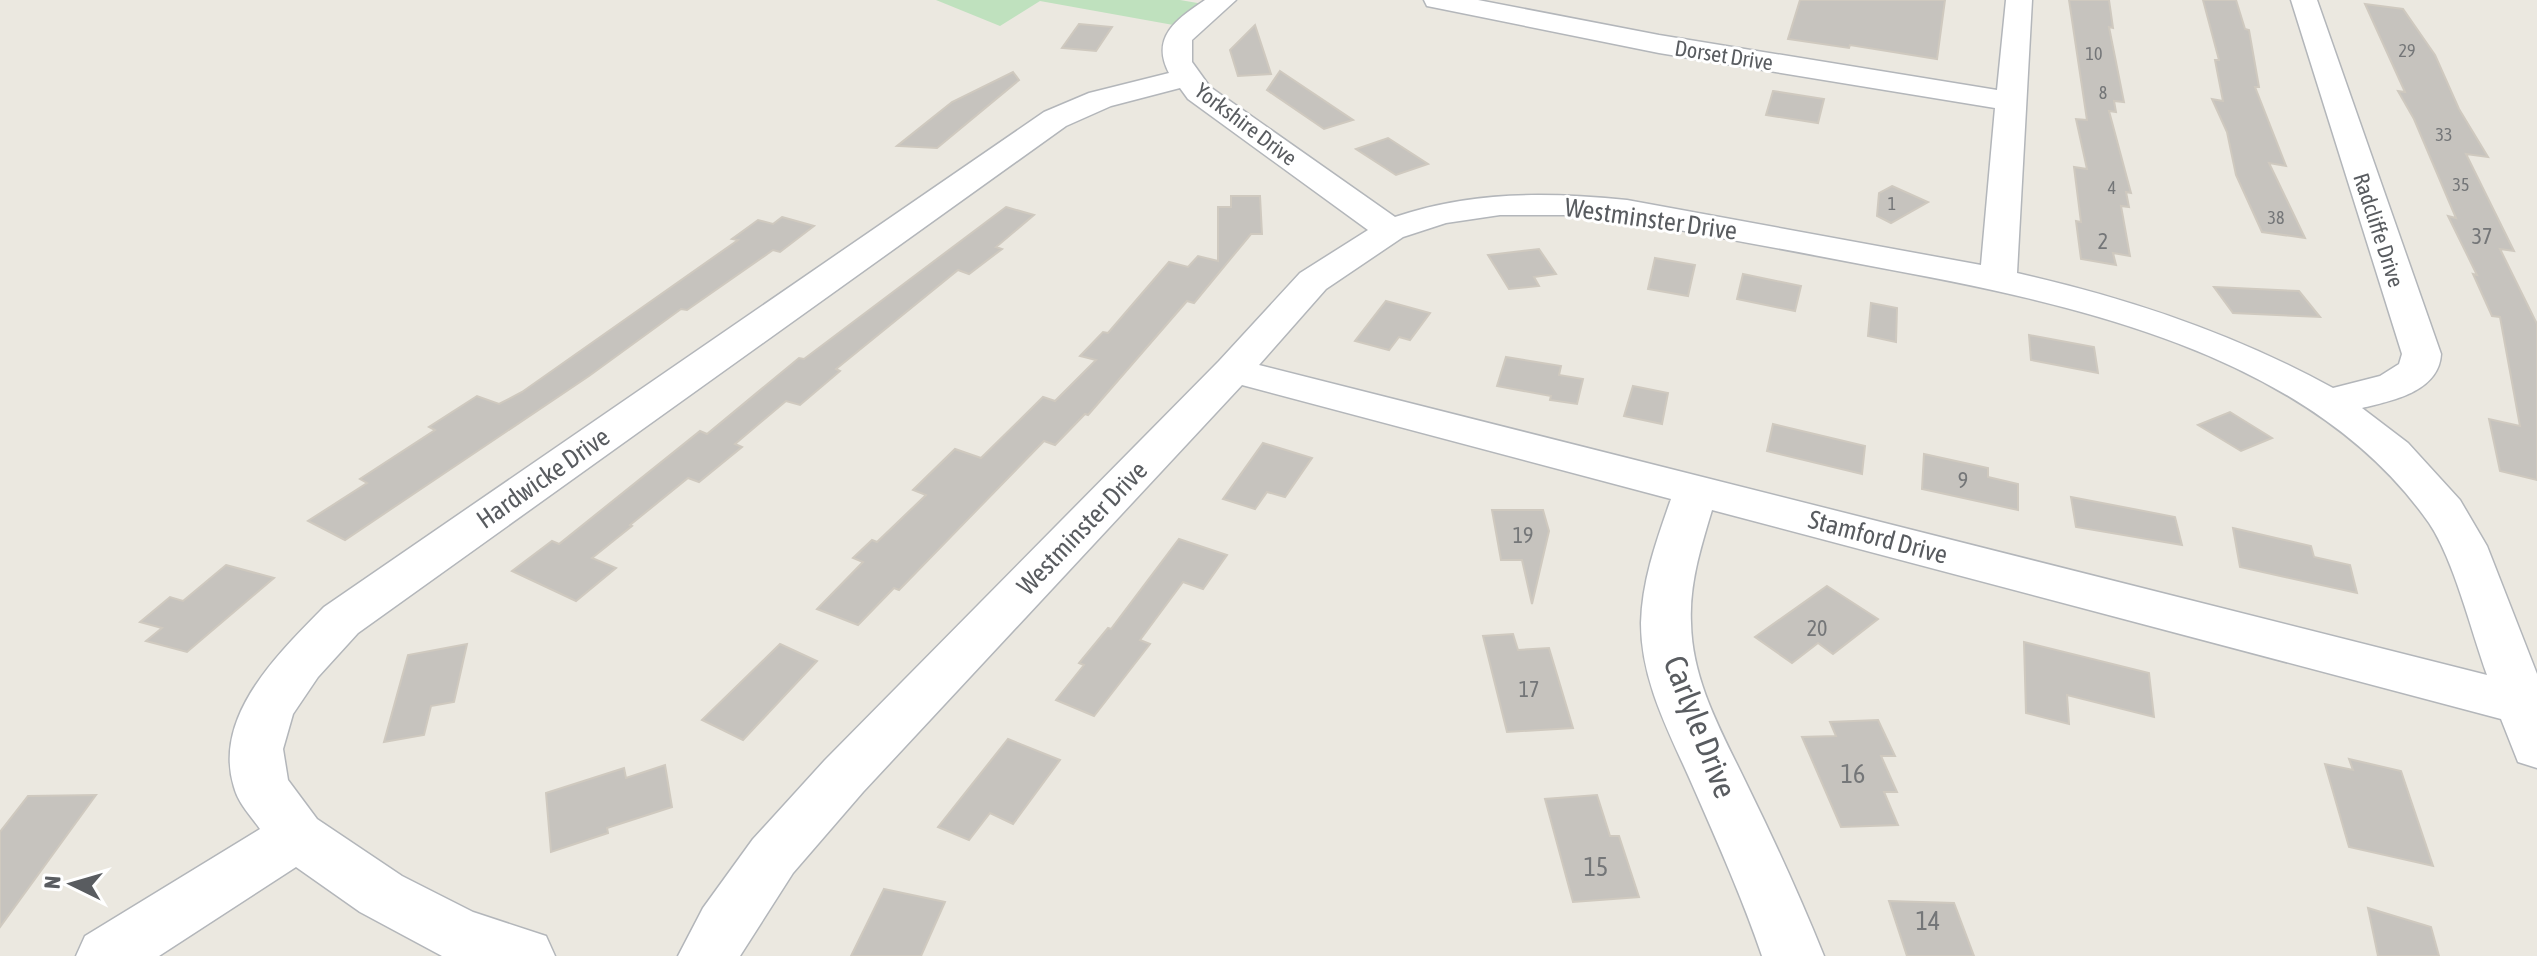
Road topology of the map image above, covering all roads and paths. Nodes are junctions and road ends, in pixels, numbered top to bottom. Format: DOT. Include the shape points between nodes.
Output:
graph roads {
  1 [pos="1223,0"];
  2 [pos="1437,0"];
  3 [pos="2019,0"];
  4 [pos="2304,0"];
  5 [pos="1186,78"];
  6 [pos="2013,102"];
  7 [pos="1391,230"];
  8 [pos="1998,278"];
  9 [pos="1233,370"];
  10 [pos="2329,402"];
  11 [pos="1696,489"];
  12 [pos="2530,726"];
  13 [pos="297,836"];
  14 [pos="107,956"];
  15 [pos="524,956"];
  16 [pos="709,956"];
  17 [pos="1793,956"];
  1 -- 5 [label="street, Yorkshire Drive" via="1179,35 1176,63"];
  2 -- 6 [label="street, Dorset Drive" via="1659,44"];
  3 -- 6 [label="street"];
  4 -- 10 [label="street, Radcliffe Drive" via="2421,346 2421,361 2410,377 2393,387"];
  5 -- 7 [label="street, Yorkshire Drive" via="1199,93"];
  5 -- 13 [label="street, Hardwicke Drive" via="1100,99 1055,119 341,620 300,663 268,709 256,749 261,787"];
  6 -- 8 [label="street"];
  7 -- 8 [label="street, Westminster Drive" via="1440,213 1500,205 1578,205"];
  7 -- 9 [label="street, Westminster Drive" via="1313,281"];
  8 -- 10 [label="street, Westminster Drive" via="2154,321 2249,360"];
  9 -- 11 [label="street, Stamford Drive"];
  9 -- 16 [label="street, Westminster Drive" via="813,810 773,856"];
  10 -- 12 [label="street, Westminster Drive" via="2376,439 2444,511 2468,555"];
  11 -- 12 [label="street, Stamford Drive"];
  11 -- 17 [label="street, Carlyle Drive" via="1668,585 1665,627 1673,670"];
  13 -- 14 [label="street"];
  13 -- 15 [label="street, Hardwicke Drive" via="381,894 458,935"];
}
